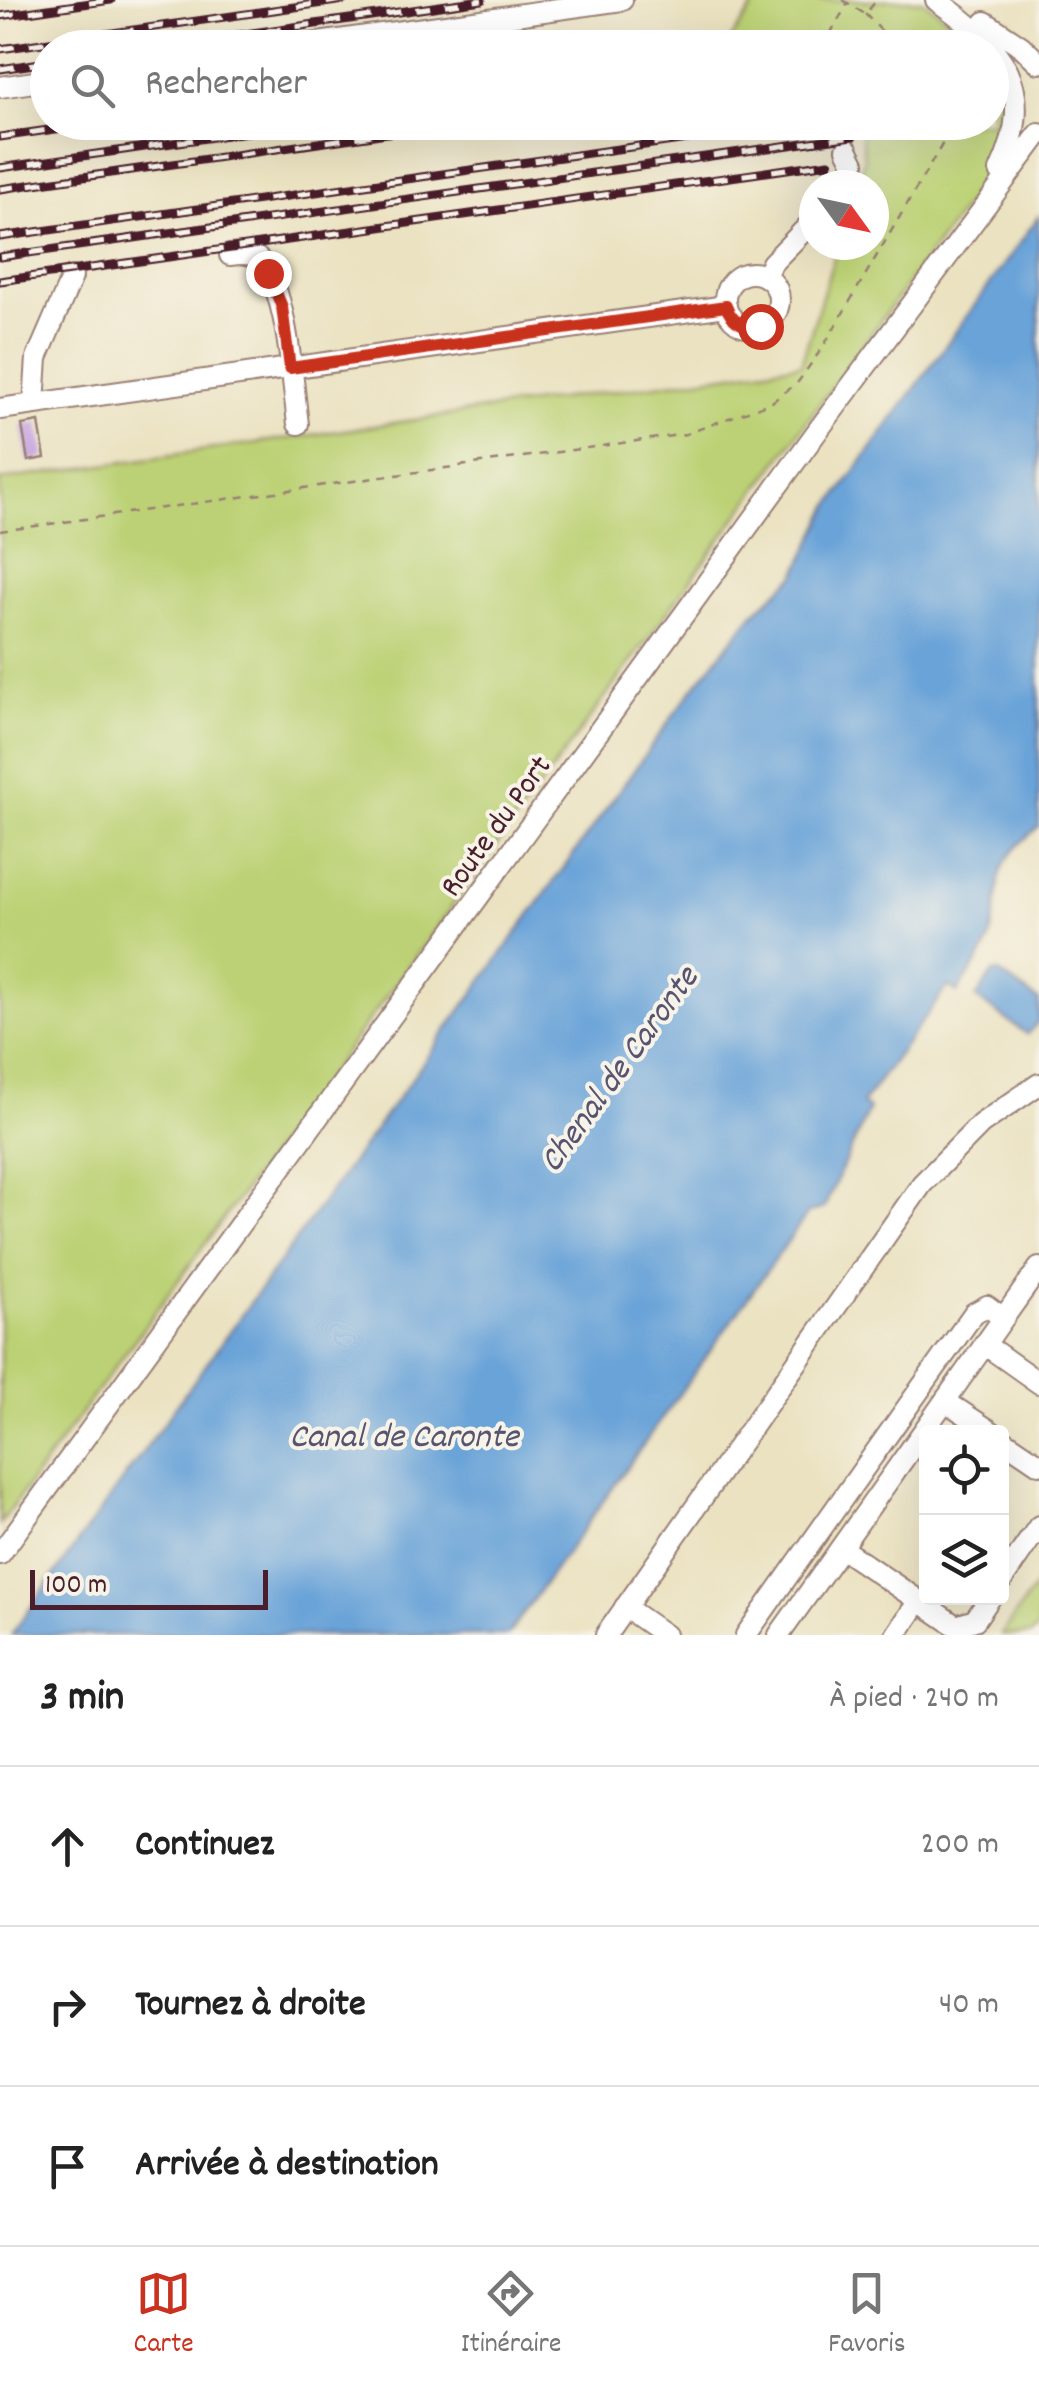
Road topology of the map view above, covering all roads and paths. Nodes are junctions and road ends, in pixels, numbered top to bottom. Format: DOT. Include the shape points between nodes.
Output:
graph roads {
  1 [pos="622,0"];
  2 [pos="842,0"];
  3 [pos="876,0"];
  4 [pos="936,0"];
  5 [pos="956,0"];
  6 [pos="848,3"];
  7 [pos="865,14"];
  8 [pos="410,30"];
  9 [pos="832,30"];
  10 [pos="881,30"];
  11 [pos="976,30"];
  12 [pos="999,30"];
  13 [pos="1009,37"];
  14 [pos="1039,63"];
  15 [pos="1009,65"];
  16 [pos="1016,76"];
  17 [pos="30,83"];
  18 [pos="0,87"];
  19 [pos="1039,88"];
  20 [pos="1039,134"];
  21 [pos="942,140"];
  22 [pos="847,149"];
  23 [pos="851,170"];
  24 [pos="799,235"];
  25 [pos="948,254"];
  26 [pos="230,255"];
  27 [pos="72,277"];
  28 [pos="766,277"];
  29 [pos="726,306"];
  30 [pos="290,368"];
  31 [pos="34,404"];
  32 [pos="0,409"];
  33 [pos="298,424"];
  34 [pos="0,531"];
  35 [pos="1039,1084"];
  36 [pos="1019,1096"];
  37 [pos="1039,1110"];
  38 [pos="1039,1268"];
  39 [pos="1003,1318"];
  40 [pos="984,1344"];
  41 [pos="1039,1383"];
  42 [pos="945,1400"];
  43 [pos="982,1425"];
  44 [pos="1009,1444"];
  45 [pos="1039,1464"];
  46 [pos="1039,1526"];
  47 [pos="840,1548"];
  48 [pos="0,1554"];
  49 [pos="1009,1570"];
  50 [pos="918,1602"];
  51 [pos="923,1605"];
  52 [pos="985,1605"];
  53 [pos="626,1607"];
  54 [pos="606,1635"];
  55 [pos="666,1635"];
  56 [pos="746,1635"];
  57 [pos="780,1635"];
  58 [pos="896,1635"];
  1 -- 8 [label="street"];
  2 -- 6 [label="path"];
  3 -- 7 [label="path"];
  4 -- 11 [label="street"];
  5 -- 12 [label="street"];
  6 -- 7 [label="path"];
  6 -- 9 [label="path"];
  7 -- 10 [label="path"];
  13 -- 14 [label="street"];
  15 -- 16 [label="street"];
  16 -- 19 [label="street"];
  16 -- 25 [label="street" via="1019,128"];
  17 -- 18 [label="street"];
  20 -- 25 [label="street, Route du Port"];
  21 -- 34 [label="path" via="823,347 798,382 772,402 686,434"];
  22 -- 23 [label="street"];
  24 -- 28 [label="street"];
  25 -- 48 [label="street, Route du Port"];
  26 -- 30 [label="street" via="253,255 268,273 282,307"];
  27 -- 31 [label="street" via="37,358"];
  28 -- 29 [label="street" via="740,276 728,288"];
  28 -- 29 [label="street" via="779,299 768,322 742,326"];
  29 -- 30 [label="street"];
  30 -- 31 [label="street"];
  30 -- 33 [label="street"];
  31 -- 32 [label="street"];
  35 -- 36 [label="street"];
  36 -- 37 [label="street"];
  36 -- 53 [label="street" via="922,1184"];
  38 -- 39 [label="street"];
  39 -- 40 [label="street"];
  39 -- 56 [label="street" via="986,1306 974,1312"];
  40 -- 41 [label="street"];
  40 -- 42 [label="street"];
  42 -- 43 [label="street"];
  42 -- 47 [label="street"];
  44 -- 45 [label="street"];
  46 -- 49 [label="street"];
  47 -- 50 [label="street"];
  47 -- 57 [label="street"];
  50 -- 58 [label="street"];
  51 -- 52 [label="street" via="956,1626 974,1620"];
  53 -- 54 [label="street"];
  53 -- 55 [label="street"];
}
